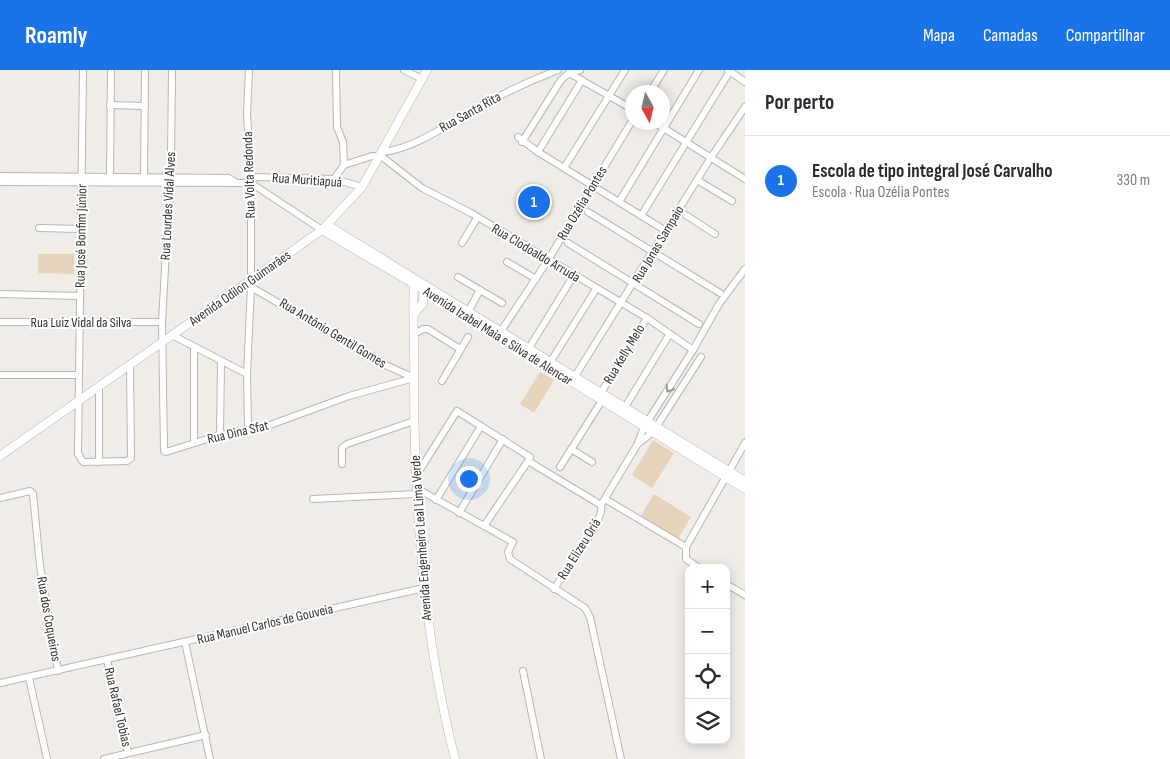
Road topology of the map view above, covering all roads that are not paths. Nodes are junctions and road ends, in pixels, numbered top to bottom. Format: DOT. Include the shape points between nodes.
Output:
graph roads {
  1 [pos="82,70"];
  2 [pos="110,70"];
  3 [pos="145,70"];
  4 [pos="172,70"];
  5 [pos="249,70"];
  6 [pos="336,70"];
  7 [pos="404,70"];
  8 [pos="428,70"];
  9 [pos="558,70"];
  10 [pos="580,70"];
  11 [pos="625,70"];
  12 [pos="664,70"];
  13 [pos="699,70"];
  14 [pos="569,71"];
  15 [pos="729,71"];
  16 [pos="422,80"];
  17 [pos="582,80"];
  18 [pos="745,82"];
  19 [pos="654,85"];
  20 [pos="609,95"];
  21 [pos="110,105"];
  22 [pos="625,105"];
  23 [pos="144,106"];
  24 [pos="745,107"];
  25 [pos="670,117"];
  26 [pos="626,130"];
  27 [pos="662,130"];
  28 [pos="666,130"];
  29 [pos="687,144"];
  30 [pos="538,152"];
  31 [pos="382,154"];
  32 [pos="710,158"];
  33 [pos="344,165"];
  34 [pos="564,168"];
  35 [pos="0,176"];
  36 [pos="110,177"];
  37 [pos="144,178"];
  38 [pos="745,179"];
  39 [pos="82,180"];
  40 [pos="251,180"];
  41 [pos="334,180"];
  42 [pos="697,180"];
  43 [pos="169,181"];
  44 [pos="0,182"];
  45 [pos="362,186"];
  46 [pos="592,186"];
  47 [pos="732,200"];
  48 [pos="619,202"];
  49 [pos="678,210"];
  50 [pos="588,212"];
  51 [pos="641,216"];
  52 [pos="477,218"];
  53 [pos="40,228"];
  54 [pos="325,228"];
  55 [pos="81,229"];
  56 [pos="666,231"];
  57 [pos="715,234"];
  58 [pos="462,243"];
  59 [pos="568,243"];
  60 [pos="653,252"];
  61 [pos="548,260"];
  62 [pos="506,262"];
  63 [pos="745,270"];
  64 [pos="574,276"];
  65 [pos="458,277"];
  66 [pos="536,279"];
  67 [pos="414,280"];
  68 [pos="424,282"];
  69 [pos="251,284"];
  70 [pos="634,284"];
  71 [pos="596,289"];
  72 [pos="480,290"];
  73 [pos="424,291"];
  74 [pos="720,293"];
  75 [pos="1,294"];
  76 [pos="80,296"];
  77 [pos="622,303"];
  78 [pos="502,304"];
  79 [pos="469,310"];
  80 [pos="414,314"];
  81 [pos="646,318"];
  82 [pos="0,322"];
  83 [pos="162,322"];
  84 [pos="79,323"];
  85 [pos="699,324"];
  86 [pos="414,334"];
  87 [pos="500,334"];
  88 [pos="172,335"];
  89 [pos="669,335"];
  90 [pos="468,337"];
  91 [pos="162,343"];
  92 [pos="194,348"];
  93 [pos="529,348"];
  94 [pos="460,349"];
  95 [pos="693,350"];
  96 [pos="535,356"];
  97 [pos="701,357"];
  98 [pos="221,361"];
  99 [pos="551,362"];
  100 [pos="130,365"];
  101 [pos="247,374"];
  102 [pos="0,375"];
  103 [pos="78,375"];
  104 [pos="677,375"];
  105 [pos="414,378"];
  106 [pos="574,379"];
  107 [pos="686,380"];
  108 [pos="442,381"];
  109 [pos="100,387"];
  110 [pos="602,391"];
  111 [pos="78,402"];
  112 [pos="601,402"];
  113 [pos="625,407"];
  114 [pos="414,421"];
  115 [pos="646,424"];
  116 [pos="481,426"];
  117 [pos="248,429"];
  118 [pos="655,429"];
  119 [pos="220,435"];
  120 [pos="503,439"];
  121 [pos="194,443"];
  122 [pos="745,443"];
  123 [pos="636,445"];
  124 [pos="571,449"];
  125 [pos="0,456"];
  126 [pos="528,460"];
  127 [pos="99,462"];
  128 [pos="592,462"];
  129 [pos="342,464"];
  130 [pos="560,467"];
  131 [pos="726,473"];
  132 [pos="415,477"];
  133 [pos="745,481"];
  134 [pos="745,489"];
  135 [pos="416,491"];
  136 [pos="0,498"];
  137 [pos="313,498"];
  138 [pos="436,500"];
  139 [pos="603,502"];
  140 [pos="459,513"];
  141 [pos="484,526"];
  142 [pos="686,547"];
  143 [pos="693,564"];
  144 [pos="730,586"];
  145 [pos="424,588"];
  146 [pos="554,589"];
  147 [pos="745,595"];
  148 [pos="184,642"];
  149 [pos="107,660"];
  150 [pos="58,672"];
  151 [pos="523,672"];
  152 [pos="29,678"];
  153 [pos="0,683"];
  154 [pos="206,736"];
  155 [pos="128,754"];
  156 [pos="47,759"];
  157 [pos="104,759"];
  158 [pos="210,759"];
  159 [pos="455,759"];
  160 [pos="541,759"];
  161 [pos="621,759"];
  1 -- 39 [label="street, Rua José Bonfim Júnior"];
  2 -- 21 [label="street"];
  3 -- 23 [label="street"];
  4 -- 43 [label="street, Rua Lourdes Vídal Alves"];
  5 -- 40 [label="street, Rua Volta Redonda"];
  6 -- 33 [label="street" via="337,127 343,142"];
  7 -- 16 [label="street"];
  8 -- 16 [label="street, Avenida Odilon Guimarães"];
  9 -- 31 [label="street, Rua Santa Rita" via="499,96 414,142"];
  10 -- 14 [label="street"];
  11 -- 20 [label="street"];
  12 -- 19 [label="street"];
  13 -- 25 [label="street"];
  14 -- 17 [label="street"];
  14 -- 30 [label="street" via="520,140"];
  15 -- 18 [label="street"];
  15 -- 29 [label="street"];
  16 -- 31 [label="street, Avenida Odilon Guimarães"];
  17 -- 20 [label="street"];
  17 -- 30 [label="street"];
  20 -- 22 [label="street"];
  20 -- 34 [label="street"];
  21 -- 23 [label="street"];
  21 -- 36 [label="street"];
  23 -- 37 [label="street"];
  24 -- 32 [label="street, Rua Jonas Sampaio"];
  26 -- 46 [label="street, Rua Ozélia Pontes"];
  27 -- 48 [label="street"];
  28 -- 29 [label="street"];
  29 -- 32 [label="street"];
  29 -- 51 [label="street"];
  30 -- 34 [label="street"];
  31 -- 33 [label="street, Rua Muritiapuá"];
  31 -- 45 [label="street, Avenida Odilon Guimarães"];
  31 -- 52 [label="street, Rua Clodoaldo Arruda" via="422,188"];
  32 -- 38 [label="street"];
  32 -- 42 [label="street, Rua Jonas Sampaio"];
  33 -- 41 [label="street"];
  34 -- 46 [label="street"];
  35 -- 39 [label="street, Rua Muritiapuá"];
  36 -- 37 [label="street, Rua Muritiapuá"];
  36 -- 39 [label="street, Rua Muritiapuá"];
  37 -- 43 [label="street, Rua Muritiapuá"];
  39 -- 43 [label="street, Rua Muritiapuá"];
  39 -- 44 [label="street, Rua Muritiapuá"];
  39 -- 55 [label="street, Rua José Bonfim Júnior"];
  40 -- 41 [label="street, Rua Muritiapuá"];
  40 -- 43 [label="street, Rua Muritiapuá" via="228,184"];
  40 -- 54 [label="street, Avenida Izabel Maia e Silva de Alencar"];
  40 -- 69 [label="street, Rua Volta Redonda"];
  41 -- 45 [label="street, Rua Muritiapuá"];
  42 -- 47 [label="street"];
  42 -- 49 [label="street, Rua Jonas Sampaio"];
  43 -- 83 [label="street, Rua Lourdes Vídal Alves"];
  45 -- 54 [label="street, Avenida Odilon Guimarães"];
  46 -- 48 [label="street"];
  46 -- 61 [label="street, Rua Ozélia Pontes"];
  48 -- 51 [label="street"];
  49 -- 56 [label="street, Rua Jonas Sampaio"];
  49 -- 57 [label="street"];
  50 -- 60 [label="street"];
  51 -- 56 [label="street"];
  52 -- 58 [label="street"];
  52 -- 61 [label="street, Rua Clodoaldo Arruda"];
  53 -- 55 [label="street"];
  54 -- 67 [label="street, Avenida Izabel Maia e Silva de Alencar"];
  54 -- 69 [label="street, Avenida Odilon Guimarães"];
  55 -- 76 [label="street, Rua José Bonfim Júnior"];
  56 -- 60 [label="street, Rua Jonas Sampaio"];
  59 -- 70 [label="street"];
  60 -- 70 [label="street, Rua Jonas Sampaio"];
  60 -- 74 [label="street"];
  61 -- 64 [label="street, Rua Clodoaldo Arruda"];
  61 -- 66 [label="street, Rua Ozélia Pontes"];
  62 -- 66 [label="street"];
  63 -- 95 [label="street, Rua Elizeu Oriá" via="719,304"];
  64 -- 71 [label="street, Rua Clodoaldo Arruda"];
  64 -- 93 [label="street"];
  65 -- 72 [label="street"];
  66 -- 87 [label="street, Rua Ozélia Pontes"];
  67 -- 68 [label="street, Avenida Izabel Maia e Silva de Alencar"];
  67 -- 73 [label="street, Avenida Izabel Maia e Silva de Alencar"];
  67 -- 80 [label="street, Avenida Engenheiro Leal Lima Verde"];
  68 -- 73 [label="street, Avenida Engenheiro Leal Lima Verde"];
  68 -- 79 [label="street, Avenida Izabel Maia e Silva de Alencar"];
  69 -- 88 [label="street, Avenida Odilon Guimarães"];
  69 -- 101 [label="street, Rua Volta Redonda"];
  69 -- 105 [label="street, Rua Antônio Gentil Gomes" via="381,364"];
  70 -- 77 [label="street, Rua Jonas Sampaio"];
  70 -- 85 [label="street"];
  71 -- 77 [label="street, Rua Clodoaldo Arruda"];
  71 -- 99 [label="street"];
  72 -- 78 [label="street"];
  72 -- 79 [label="street"];
  73 -- 80 [label="street, Avenida Engenheiro Leal Lima Verde" via="423,303"];
  73 -- 87 [label="street, Avenida Izabel Maia e Silva de Alencar"];
  75 -- 76 [label="street"];
  76 -- 84 [label="street, Rua José Bonfim Júnior"];
  77 -- 81 [label="street, Rua Clodoaldo Arruda"];
  77 -- 106 [label="street, Rua Jonas Sampaio"];
  79 -- 87 [label="street, Avenida Izabel Maia e Silva de Alencar"];
  80 -- 86 [label="street, Avenida Engenheiro Leal Lima Verde"];
  81 -- 89 [label="street, Rua Clodoaldo Arruda"];
  81 -- 110 [label="street, Rua Kelly Melo"];
  82 -- 84 [label="street, Rua Luiz Vidal da Silva"];
  83 -- 84 [label="street, Rua Luiz Vidal da Silva"];
  83 -- 91 [label="street, Rua Lourdes Vídal Alves"];
  84 -- 103 [label="street, Rua José Bonfim Júnior"];
  86 -- 94 [label="street" via="428,329"];
  86 -- 105 [label="street, Avenida Engenheiro Leal Lima Verde"];
  87 -- 93 [label="street, Avenida Izabel Maia e Silva de Alencar"];
  87 -- 96 [label="street, Avenida Izabel Maia e Silva de Alencar"];
  88 -- 91 [label="street, Avenida Odilon Guimarães"];
  88 -- 92 [label="street"];
  89 -- 95 [label="street, Rua Clodoaldo Arruda"];
  89 -- 113 [label="street"];
  90 -- 94 [label="street"];
  91 -- 100 [label="street, Avenida Odilon Guimarães"];
  91 -- 121 [label="street, Rua Dina Sfat" via="163,449 166,452"];
  92 -- 98 [label="street"];
  92 -- 121 [label="street"];
  93 -- 96 [label="street, Avenida Izabel Maia e Silva de Alencar"];
  94 -- 108 [label="street"];
  95 -- 104 [label="street, Rua Elizeu Oriá"];
  96 -- 99 [label="street, Avenida Izabel Maia e Silva de Alencar"];
  96 -- 106 [label="street, Avenida Izabel Maia e Silva de Alencar"];
  97 -- 107 [label="street, Rua Elizeu Oriá"];
  98 -- 101 [label="street"];
  98 -- 119 [label="street"];
  99 -- 106 [label="street, Avenida Izabel Maia e Silva de Alencar"];
  100 -- 109 [label="street, Avenida Odilon Guimarães"];
  100 -- 127 [label="street" via="131,456 127,461"];
  101 -- 117 [label="street, Rua Volta Redonda"];
  102 -- 103 [label="street"];
  103 -- 111 [label="street, Rua José Bonfim Júnior"];
  104 -- 107 [label="street"];
  104 -- 115 [label="street, Rua Elizeu Oriá, one-way"];
  105 -- 114 [label="street, Avenida Engenheiro Leal Lima Verde"];
  105 -- 117 [label="street, Rua Dina Sfat" via="348,396 270,425"];
  106 -- 110 [label="street, Avenida Izabel Maia e Silva de Alencar"];
  106 -- 112 [label="street, Avenida Izabel Maia e Silva de Alencar"];
  107 -- 118 [label="street, Rua Elizeu Oriá"];
  109 -- 111 [label="street, Avenida Odilon Guimarães"];
  109 -- 127 [label="street"];
  110 -- 113 [label="street, Avenida Izabel Maia e Silva de Alencar"];
  111 -- 125 [label="street, Avenida Odilon Guimarães"];
  111 -- 127 [label="street, Rua José Bonfim Júnior" via="78,454 84,463"];
  112 -- 115 [label="street, Avenida Izabel Maia e Silva de Alencar"];
  112 -- 124 [label="street"];
  113 -- 115 [label="street, Avenida Izabel Maia e Silva de Alencar"];
  114 -- 129 [label="street" via="347,444 342,448"];
  114 -- 132 [label="street, Avenida Engenheiro Leal Lima Verde"];
  115 -- 118 [label="street, Avenida Izabel Maia e Silva de Alencar"];
  115 -- 123 [label="street, Rua Elizeu Oriá"];
  116 -- 120 [label="street"];
  116 -- 132 [label="street" via="458,411"];
  116 -- 138 [label="street"];
  117 -- 119 [label="street, Rua Dina Sfat"];
  118 -- 123 [label="street, Rua Elizeu Oriá"];
  118 -- 131 [label="street, Avenida Izabel Maia e Silva de Alencar"];
  119 -- 121 [label="street, Rua Dina Sfat"];
  120 -- 126 [label="street" via="530,458"];
  120 -- 140 [label="street"];
  122 -- 131 [label="street"];
  123 -- 139 [label="street, Rua Elizeu Oriá"];
  124 -- 128 [label="street"];
  124 -- 130 [label="street"];
  126 -- 139 [label="street"];
  126 -- 141 [label="street"];
  131 -- 133 [label="street, Avenida Izabel Maia e Silva de Alencar"];
  131 -- 134 [label="street, Avenida Izabel Maia e Silva de Alencar"];
  131 -- 142 [label="street"];
  132 -- 135 [label="street, Avenida Engenheiro Leal Lima Verde"];
  135 -- 137 [label="street"];
  135 -- 138 [label="street"];
  135 -- 145 [label="street, Avenida Engenheiro Leal Lima Verde"];
  136 -- 150 [label="street, Rua dos Coqueiros" via="30,491 33,494 40,566"];
  138 -- 140 [label="street"];
  139 -- 142 [label="street"];
  139 -- 146 [label="street, Rua Elizeu Oriá" via="590,534"];
  140 -- 141 [label="street"];
  141 -- 146 [label="street" via="513,542 508,552 510,560"];
  142 -- 143 [label="street" via="686,559"];
  144 -- 147 [label="street"];
  145 -- 148 [label="street, Rua Manuel Carlos de Gouveia"];
  145 -- 159 [label="street, Avenida Engenheiro Leal Lima Verde" via="435,674"];
  146 -- 161 [label="street, Rua Elizeu Oriá" via="588,611"];
  148 -- 149 [label="street, Rua Manuel Carlos de Gouveia"];
  148 -- 154 [label="street"];
  149 -- 150 [label="street, Rua Manuel Carlos de Gouveia"];
  149 -- 155 [label="street, Rua Rafael Tobias"];
  150 -- 152 [label="street, Rua Manuel Carlos de Gouveia"];
  151 -- 160 [label="street"];
  152 -- 153 [label="street, Rua Manuel Carlos de Gouveia"];
  152 -- 156 [label="street"];
  154 -- 155 [label="street"];
  154 -- 158 [label="street"];
  155 -- 157 [label="street"];
}
